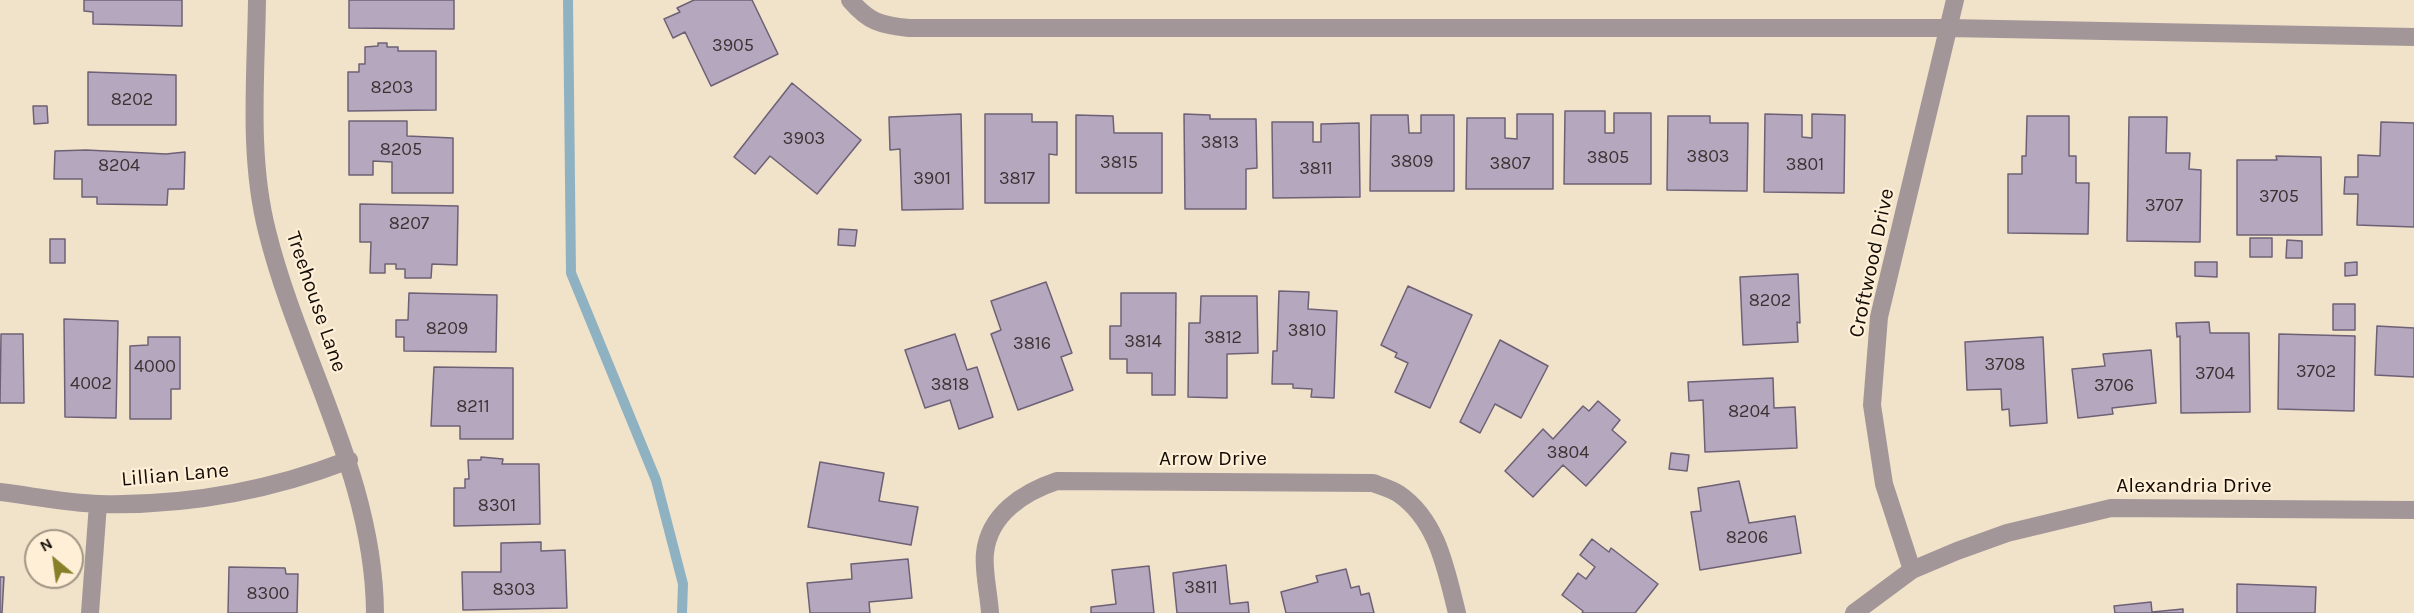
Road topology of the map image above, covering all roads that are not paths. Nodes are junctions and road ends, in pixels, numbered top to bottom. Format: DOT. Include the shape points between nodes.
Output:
graph roads {
  1 [pos="257,0"];
  2 [pos="850,0"];
  3 [pos="1956,0"];
  4 [pos="1949,28"];
  5 [pos="2414,37"];
  6 [pos="349,460"];
  7 [pos="0,492"];
  8 [pos="98,504"];
  9 [pos="2414,510"];
  10 [pos="1912,570"];
  11 [pos="90,613"];
  12 [pos="375,613"];
  13 [pos="990,613"];
  14 [pos="1457,613"];
  15 [pos="1854,613"];
  1 -- 6 [label="street, Treehouse Lane" via="255,160 267,230"];
  2 -- 4 [label="street" via="865,17 885,26 909,28"];
  3 -- 4 [label="street, Croftwood Drive"];
  4 -- 5 [label="street"];
  4 -- 10 [label="street, Croftwood Drive" via="1879,317 1872,405 1884,484"];
  6 -- 8 [label="street, Lillian Lane" via="258,489 182,502"];
  6 -- 12 [label="street, Treehouse Lane" via="367,525"];
  7 -- 8 [label="street, Lillian Lane"];
  8 -- 11 [label="street"];
  9 -- 10 [label="street, Alexandria Drive" via="2111,508 2007,533"];
  10 -- 15 [label="street, Alexandria Drive"];
  13 -- 14 [label="street, Arrow Drive" via="985,552 995,525 1014,501 1031,490 1068,481 1373,483 1398,493 1423,516 1442,553"];
}
